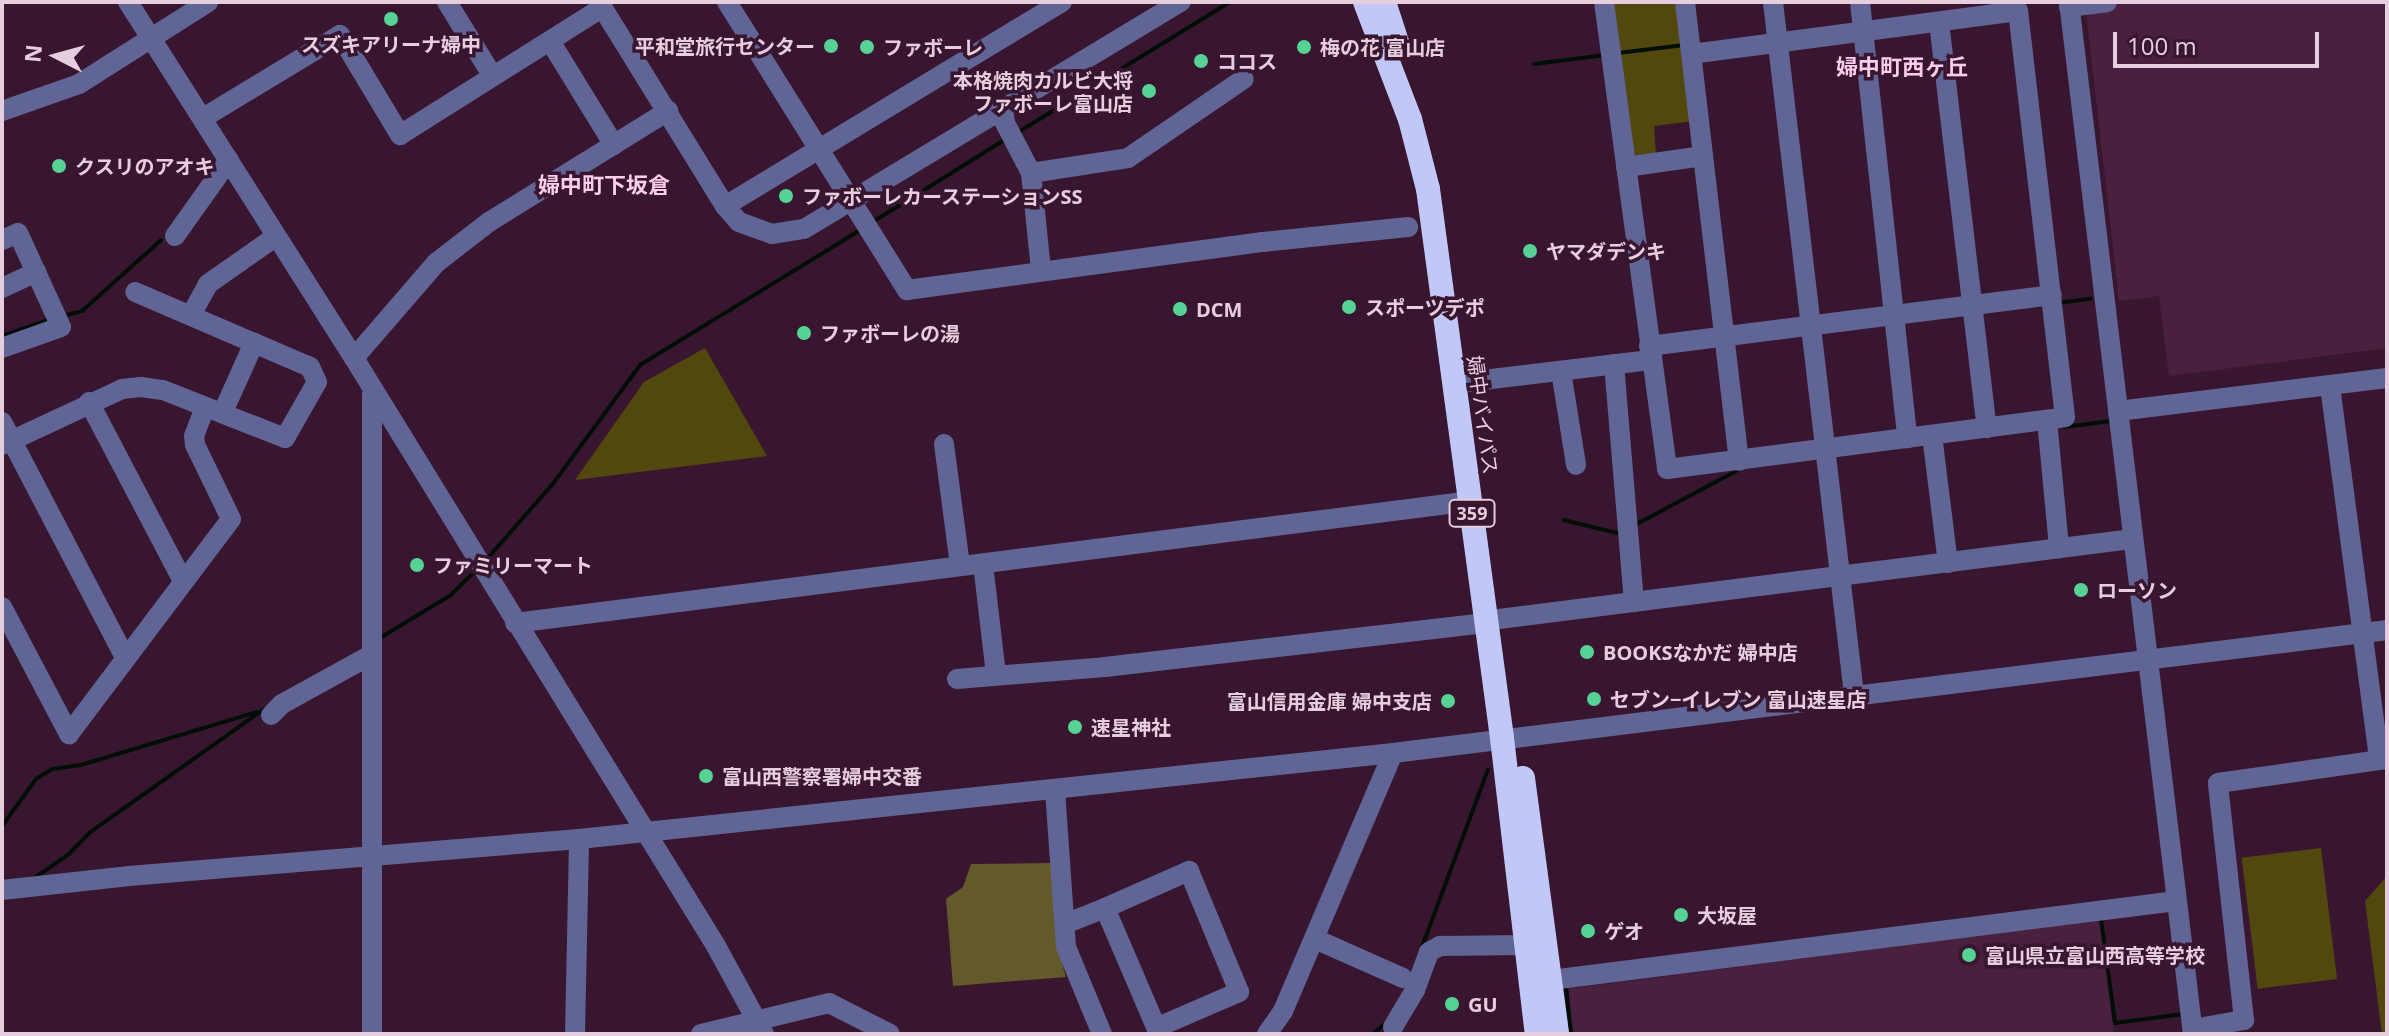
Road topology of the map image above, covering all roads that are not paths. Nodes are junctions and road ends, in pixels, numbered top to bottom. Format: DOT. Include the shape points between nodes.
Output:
graph roads {
  1 [pos="128,2"];
  2 [pos="208,2"];
  3 [pos="727,2"];
  4 [pos="1062,2"];
  5 [pos="1181,2"];
  6 [pos="1365,2"];
  7 [pos="1384,2"];
  8 [pos="1604,2"];
  9 [pos="1685,2"];
  10 [pos="1773,2"];
  11 [pos="1860,2"];
  12 [pos="2107,2"];
  13 [pos="601,4"];
  14 [pos="2069,4"];
  15 [pos="456,5"];
  16 [pos="1944,15"];
  17 [pos="1864,30"];
  18 [pos="151,38"];
  19 [pos="550,41"];
  20 [pos="1779,42"];
  21 [pos="1692,54"];
  22 [pos="492,75"];
  23 [pos="1244,79"];
  24 [pos="1003,109"];
  25 [pos="2,111"];
  26 [pos="668,111"];
  27 [pos="203,118"];
  28 [pos="614,145"];
  29 [pos="818,152"];
  30 [pos="1703,156"];
  31 [pos="229,160"];
  32 [pos="1626,167"];
  33 [pos="1031,173"];
  34 [pos="851,201"];
  35 [pos="725,206"];
  36 [pos="1408,227"];
  37 [pos="175,236"];
  38 [pos="275,237"];
  39 [pos="2,240"];
  40 [pos="1041,270"];
  41 [pos="36,272"];
  42 [pos="2,288"];
  43 [pos="135,292"];
  44 [pos="2052,295"];
  45 [pos="1973,306"];
  46 [pos="191,315"];
  47 [pos="1895,316"];
  48 [pos="1813,327"];
  49 [pos="1726,337"];
  50 [pos="254,343"];
  51 [pos="2,348"];
  52 [pos="1646,354"];
  53 [pos="354,358"];
  54 [pos="1614,364"];
  55 [pos="1561,371"];
  56 [pos="2387,378"];
  57 [pos="1466,382"];
  58 [pos="2330,386"];
  59 [pos="372,392"];
  60 [pos="89,402"];
  61 [pos="214,410"];
  62 [pos="2118,411"];
  63 [pos="2047,420"];
  64 [pos="1987,428"];
  65 [pos="1932,435"];
  66 [pos="5,436"];
  67 [pos="1907,438"];
  68 [pos="944,444"];
  69 [pos="1826,449"];
  70 [pos="1739,461"];
  71 [pos="1576,465"];
  72 [pos="1471,501"];
  73 [pos="2131,539"];
  74 [pos="2059,548"];
  75 [pos="1948,563"];
  76 [pos="983,564"];
  77 [pos="960,566"];
  78 [pos="1842,577"];
  79 [pos="183,581"];
  80 [pos="1634,602"];
  81 [pos="2,607"];
  82 [pos="1492,621"];
  83 [pos="515,623"];
  84 [pos="2387,630"];
  85 [pos="2361,633"];
  86 [pos="371,644"];
  87 [pos="126,659"];
  88 [pos="2147,659"];
  89 [pos="996,675"];
  90 [pos="957,679"];
  91 [pos="1854,695"];
  92 [pos="271,715"];
  93 [pos="1510,738"];
  94 [pos="1393,753"];
  95 [pos="2383,760"];
  96 [pos="1055,790"];
  97 [pos="643,832"];
  98 [pos="579,839"];
  99 [pos="372,858"];
  100 [pos="2,890"];
  101 [pos="2176,901"];
  102 [pos="1105,908"];
  103 [pos="1065,924"];
  104 [pos="1315,939"];
  105 [pos="1527,945"];
  106 [pos="1403,978"];
  107 [pos="1551,980"];
  108 [pos="761,1026"];
  109 [pos="1393,1027"];
  110 [pos="1158,1031"];
  111 [pos="2193,1031"];
  112 [pos="372,1034"];
  113 [pos="575,1034"];
  114 [pos="701,1034"];
  115 [pos="890,1034"];
  116 [pos="1102,1034"];
  117 [pos="1267,1034"];
  118 [pos="1537,1034"];
  119 [pos="1557,1034"];
  1 -- 18 [label="street"];
  2 -- 18 [label="street"];
  3 -- 29 [label="street"];
  4 -- 29 [label="street"];
  5 -- 24 [label="street"];
  6 -- 72 [label="highway, 婦中バイパス / 359" via="1410,119 1428,189"];
  7 -- 57 [label="highway, 婦中バイパス / 359" via="1432,154"];
  8 -- 32 [label="street"];
  9 -- 21 [label="street"];
  10 -- 20 [label="street"];
  11 -- 17 [label="street"];
  12 -- 14 [label="street"];
  13 -- 19 [label="street"];
  13 -- 26 [label="street"];
  14 -- 62 [label="street"];
  15 -- 22 [label="street"];
  16 -- 17 [label="street"];
  16 -- 44 [label="street" via="2018,11"];
  16 -- 45 [label="street"];
  17 -- 20 [label="street"];
  17 -- 47 [label="street"];
  18 -- 25 [label="street" via="79,84"];
  18 -- 27 [label="street"];
  19 -- 22 [label="street"];
  19 -- 28 [label="street"];
  20 -- 21 [label="street"];
  20 -- 48 [label="street"];
  21 -- 30 [label="street"];
  22 -- 27 [label="street" via="400,135 340,35"];
  23 -- 33 [label="street" via="1128,158"];
  24 -- 33 [label="street"];
  24 -- 34 [label="street"];
  26 -- 28 [label="street"];
  26 -- 35 [label="street"];
  27 -- 31 [label="street"];
  28 -- 53 [label="street" via="489,222 436,263"];
  29 -- 34 [label="street"];
  29 -- 35 [label="street"];
  30 -- 32 [label="street"];
  30 -- 49 [label="street"];
  31 -- 37 [label="street"];
  31 -- 38 [label="street"];
  32 -- 52 [label="street"];
  33 -- 40 [label="street"];
  34 -- 35 [label="street" via="789,234 756,230 739,222"];
  34 -- 40 [label="street" via="907,290"];
  36 -- 40 [label="street"];
  38 -- 46 [label="street" via="208,284"];
  38 -- 53 [label="street"];
  39 -- 41 [label="street" via="18,233"];
  41 -- 42 [label="street"];
  41 -- 51 [label="street" via="61,327"];
  43 -- 46 [label="street"];
  44 -- 45 [label="street"];
  44 -- 63 [label="street" via="2065,417"];
  45 -- 47 [label="street"];
  45 -- 64 [label="street"];
  46 -- 50 [label="street"];
  47 -- 48 [label="street"];
  47 -- 67 [label="street"];
  48 -- 49 [label="street"];
  48 -- 69 [label="street"];
  49 -- 52 [label="street"];
  49 -- 70 [label="street"];
  50 -- 61 [label="street"];
  50 -- 61 [label="street" via="310,367 317,382 285,438"];
  52 -- 54 [label="street"];
  52 -- 70 [label="street" via="1667,469"];
  53 -- 59 [label="street"];
  54 -- 55 [label="street"];
  54 -- 80 [label="street"];
  55 -- 57 [label="street"];
  55 -- 71 [label="street"];
  56 -- 58 [label="street"];
  57 -- 82 [label="highway, 婦中バイパス / 359"];
  58 -- 62 [label="street"];
  58 -- 85 [label="street"];
  59 -- 83 [label="street"];
  59 -- 86 [label="street"];
  60 -- 61 [label="street" via="141,387"];
  60 -- 66 [label="street"];
  60 -- 79 [label="street"];
  61 -- 79 [label="street" via="194,436 195,445 231,519"];
  62 -- 73 [label="street"];
  63 -- 64 [label="street"];
  63 -- 74 [label="street"];
  64 -- 65 [label="street"];
  65 -- 67 [label="street"];
  65 -- 75 [label="street"];
  66 -- 87 [label="street"];
  67 -- 69 [label="street"];
  68 -- 77 [label="street"];
  69 -- 70 [label="street"];
  69 -- 78 [label="street"];
  72 -- 76 [label="street"];
  72 -- 82 [label="highway, 婦中バイパス / 359"];
  73 -- 74 [label="street"];
  73 -- 88 [label="street"];
  74 -- 75 [label="street"];
  75 -- 78 [label="street"];
  76 -- 77 [label="street"];
  76 -- 89 [label="street"];
  77 -- 83 [label="street"];
  78 -- 80 [label="street"];
  78 -- 91 [label="street"];
  79 -- 87 [label="street"];
  80 -- 82 [label="street"];
  81 -- 87 [label="street" via="69,734"];
  82 -- 89 [label="street"];
  82 -- 93 [label="highway, 婦中バイパス / 359"];
  83 -- 97 [label="street"];
  84 -- 85 [label="street"];
  85 -- 88 [label="street"];
  85 -- 95 [label="street"];
  86 -- 92 [label="street"];
  86 -- 99 [label="street"];
  88 -- 91 [label="street"];
  88 -- 101 [label="street"];
  89 -- 90 [label="street"];
  91 -- 93 [label="street"];
  93 -- 94 [label="street"];
  93 -- 105 [label="highway, 婦中バイパス / 359"];
  93 -- 107 [label="highway, 婦中バイパス / 359"];
  94 -- 96 [label="street"];
  94 -- 104 [label="street"];
  95 -- 111 [label="street" via="2218,783 2244,1020"];
  96 -- 97 [label="street"];
  96 -- 103 [label="street"];
  97 -- 98 [label="street"];
  97 -- 108 [label="street"];
  98 -- 99 [label="street"];
  98 -- 113 [label="street"];
  99 -- 100 [label="street"];
  99 -- 112 [label="street"];
  101 -- 107 [label="street"];
  101 -- 111 [label="street"];
  102 -- 103 [label="street"];
  102 -- 110 [label="street"];
  102 -- 110 [label="street" via="1189,871 1239,992"];
  103 -- 116 [label="street" via="1066,947"];
  104 -- 106 [label="street"];
  104 -- 117 [label="street"];
  105 -- 109 [label="street" via="1440,946 1429,952"];
  105 -- 118 [label="highway, 婦中バイパス / 359"];
  107 -- 119 [label="highway, 婦中バイパス / 359"];
  108 -- 114 [label="street"];
  108 -- 115 [label="street" via="829,1003"];
}
